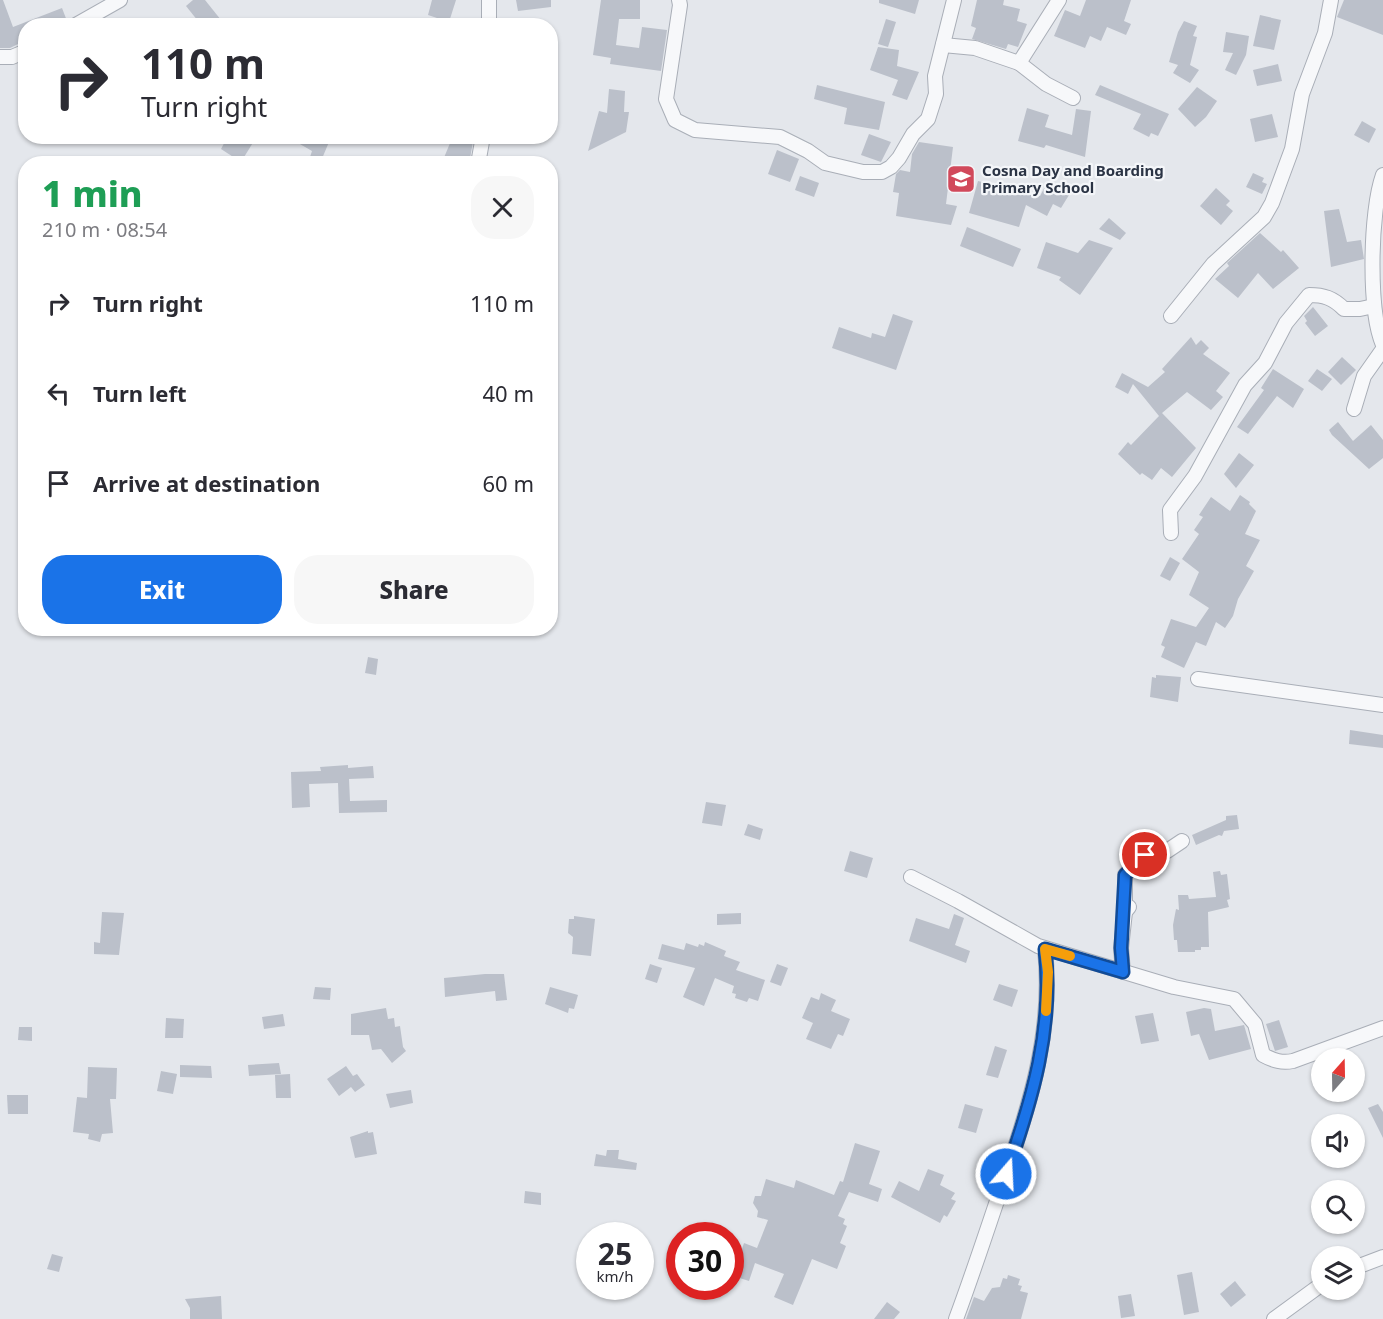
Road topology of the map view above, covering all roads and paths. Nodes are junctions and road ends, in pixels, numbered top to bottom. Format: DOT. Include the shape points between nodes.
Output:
graph roads {
  1 [pos="120,0"];
  2 [pos="489,0"];
  3 [pos="679,0"];
  4 [pos="954,0"];
  5 [pos="1059,0"];
  6 [pos="1331,0"];
  7 [pos="88,18"];
  8 [pos="489,18"];
  9 [pos="943,45"];
  10 [pos="18,54"];
  11 [pos="0,57"];
  12 [pos="1019,63"];
  13 [pos="1073,98"];
  14 [pos="1382,181"];
  15 [pos="1374,306"];
  16 [pos="1171,316"];
  17 [pos="1383,347"];
  18 [pos="1354,409"];
  19 [pos="1171,533"];
  20 [pos="1198,679"];
  21 [pos="1383,705"];
  22 [pos="1182,841"];
  23 [pos="911,877"];
  24 [pos="1045,949"];
  25 [pos="1123,972"];
  26 [pos="1383,1028"];
  27 [pos="1383,1257"];
  28 [pos="1365,1264"];
  29 [pos="1311,1292"];
  30 [pos="956,1319"];
  31 [pos="1274,1319"];
  1 -- 7 [label="street"];
  2 -- 8 [label="street"];
  3 -- 9 [label="street" via="666,99 675,120 695,130 780,137 825,163 863,172 882,172 891,167 928,119"];
  4 -- 9 [label="street"];
  5 -- 12 [label="street"];
  6 -- 16 [label="street" via="1325,33 1302,94 1292,149 1272,203 1264,217 1213,264"];
  9 -- 12 [label="street" via="975,48"];
  10 -- 11 [label="street"];
  12 -- 13 [label="street"];
  14 -- 15 [label="street" via="1374,215"];
  15 -- 17 [label="street"];
  15 -- 19 [label="street" via="1344,309 1322,295 1309,295 1286,323 1265,363 1245,385 1194,476 1170,510"];
  17 -- 18 [label="street" via="1364,376"];
  20 -- 21 [label="street"];
  22 -- 25 [label="street" via="1167,851 1145,855 1125,875"];
  23 -- 24 [label="street"];
  24 -- 25 [label="street"];
  24 -- 30 [label="street" via="1046,1022 1039,1066"];
  25 -- 26 [label="street" via="1233,999 1255,1024 1263,1055 1284,1063"];
  27 -- 28 [label="street"];
  29 -- 31 [label="street"];
}
